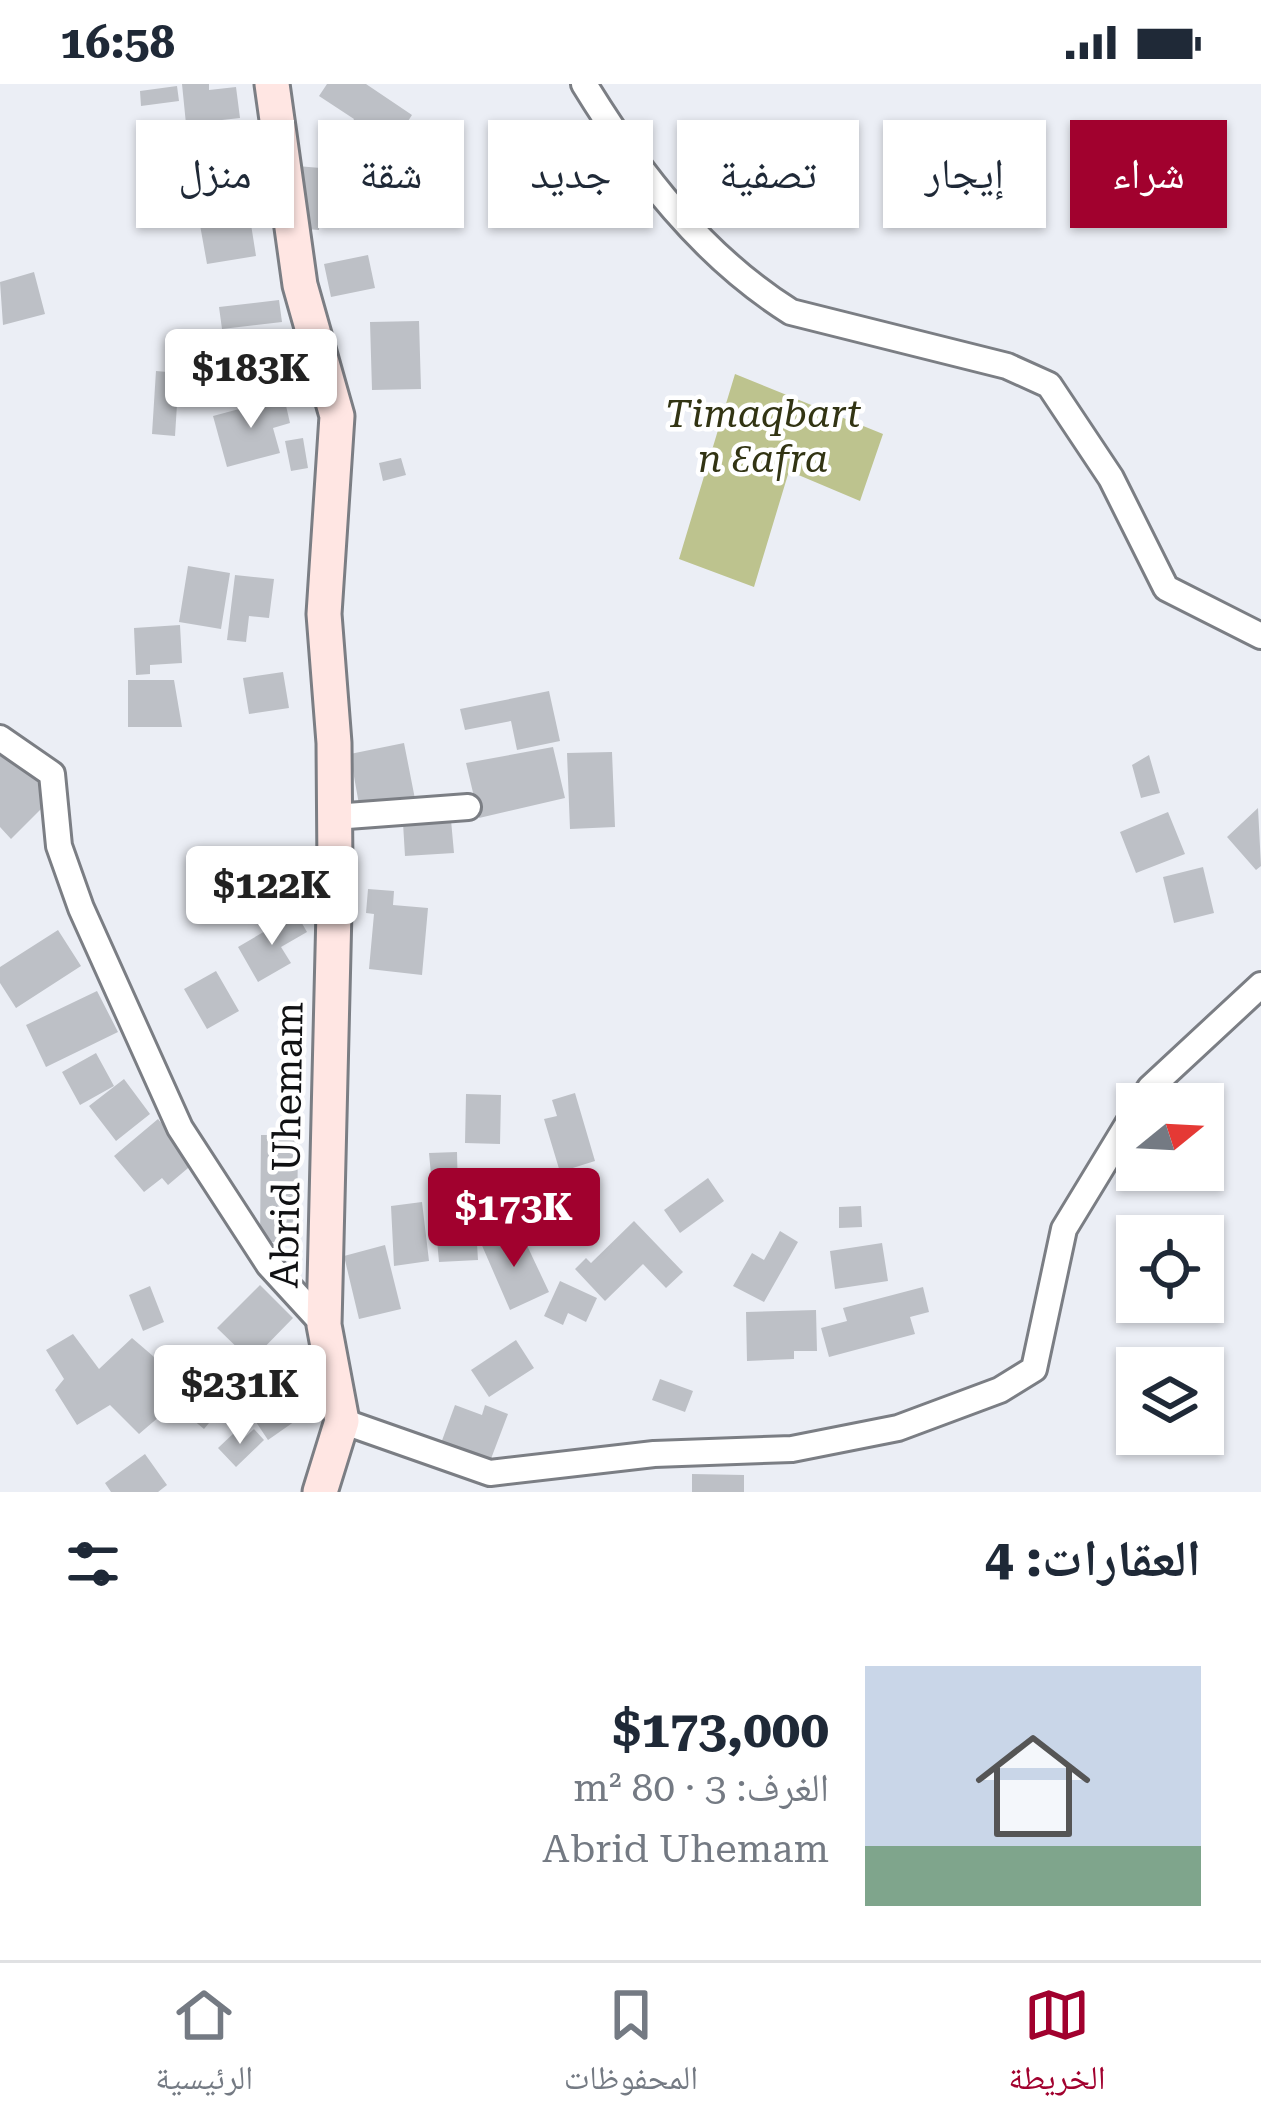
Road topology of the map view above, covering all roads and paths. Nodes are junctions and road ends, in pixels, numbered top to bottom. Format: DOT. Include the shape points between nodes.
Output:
graph roads {
  1 [pos="272,84"];
  2 [pos="584,84"];
  3 [pos="1261,636"];
  4 [pos="0,738"];
  5 [pos="468,807"];
  6 [pos="334,817"];
  7 [pos="1261,985"];
  8 [pos="1155,1083"];
  9 [pos="1116,1143"];
  10 [pos="324,1325"];
  11 [pos="342,1421"];
  12 [pos="320,1492"];
  1 -- 6 [label="street, Abrid Uhemam" via="301,285 338,416 324,614"];
  2 -- 3 [label="street" via="662,197 765,296 804,316 1007,366 1049,385 1111,478 1166,588"];
  4 -- 10 [label="street" via="52,774 66,867 180,1128 269,1264"];
  5 -- 6 [label="street"];
  6 -- 10 [label="street, Abrid Uhemam"];
  7 -- 8 [label="street"];
  9 -- 11 [label="street" via="1064,1229 1034,1369 898,1429 792,1449 653,1454 490,1473"];
  10 -- 11 [label="street, Abrid Uhemam"];
  11 -- 12 [label="street, Abrid Uhemam"];
}
